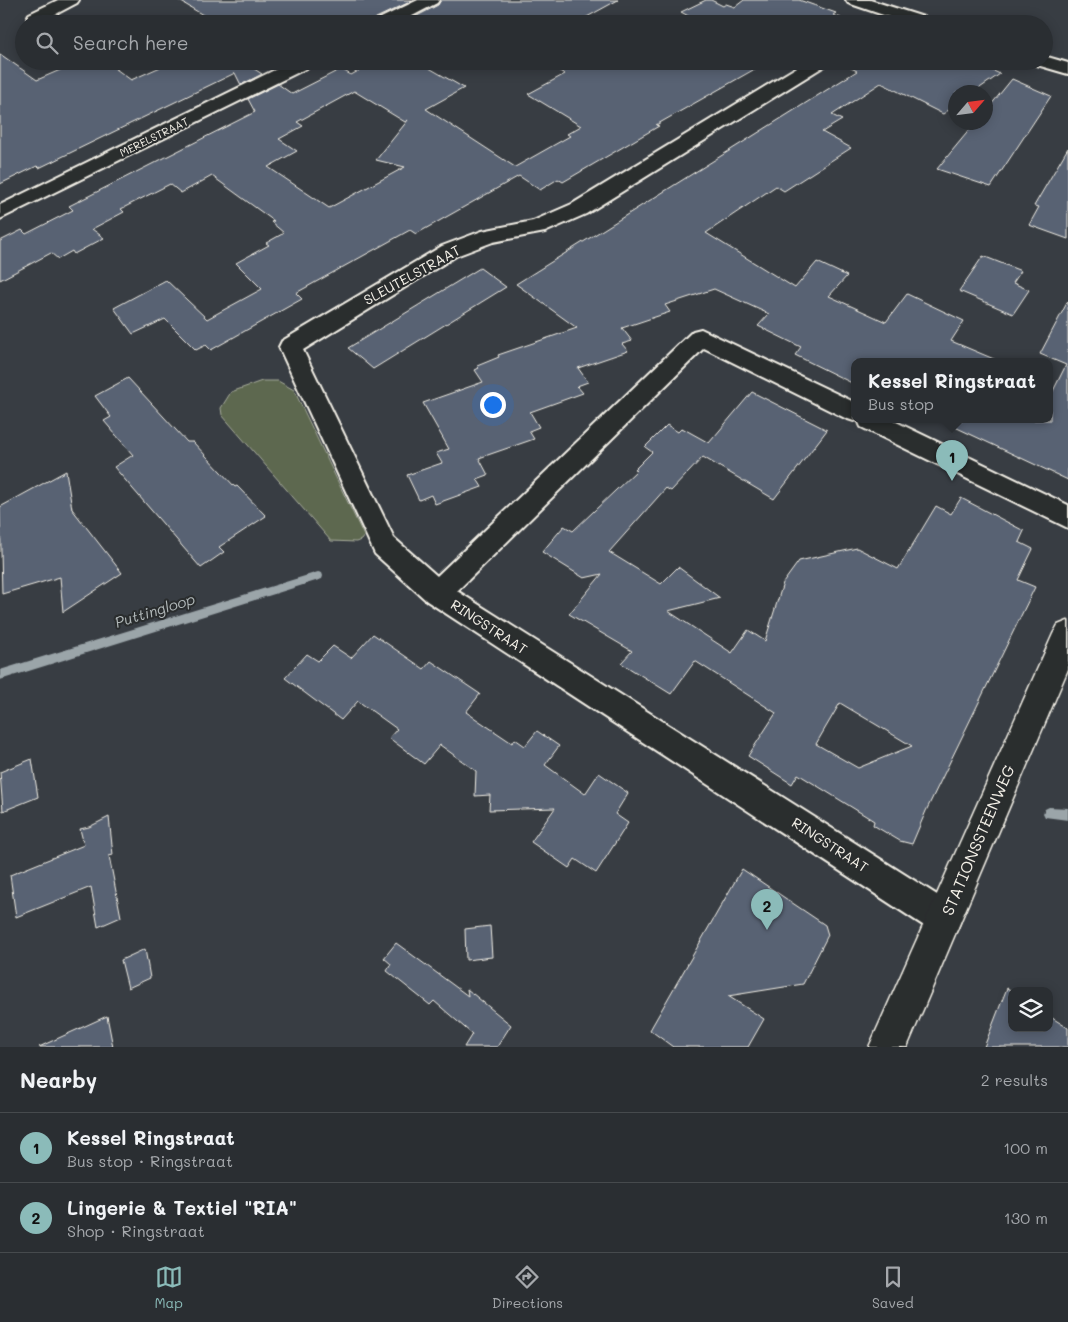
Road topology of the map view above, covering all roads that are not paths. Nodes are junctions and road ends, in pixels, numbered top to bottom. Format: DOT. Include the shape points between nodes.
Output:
graph roads {
  1 [pos="70,0"];
  2 [pos="431,0"];
  3 [pos="854,0"];
  4 [pos="880,8"];
  5 [pos="41,15"];
  6 [pos="401,15"];
  7 [pos="873,15"];
  8 [pos="900,15"];
  9 [pos="1053,64"];
  10 [pos="1068,69"];
  11 [pos="289,70"];
  12 [pos="805,70"];
  13 [pos="0,213"];
  14 [pos="851,411"];
  15 [pos="876,423"];
  16 [pos="1068,517"];
  17 [pos="437,593"];
  18 [pos="1068,634"];
  19 [pos="944,919"];
  20 [pos="888,1047"];
  1 -- 5 [label="street"];
  2 -- 6 [label="street"];
  3 -- 4 [label="street"];
  4 -- 7 [label="street"];
  4 -- 8 [label="street"];
  9 -- 10 [label="street"];
  11 -- 13 [label="street, MERELSTRAAT"];
  12 -- 17 [label="street, SLEUTELSTRAAT" via="579,209 538,227 489,236 449,251 290,347 384,546"];
  14 -- 17 [label="street, RINGSTRAAT" via="701,337"];
  15 -- 16 [label="street"];
  17 -- 19 [label="street, RINGSTRAAT"];
  18 -- 19 [label="street, STATIONSSTEENWEG"];
  19 -- 20 [label="street, STATIONSSTEENWEG"];
}
